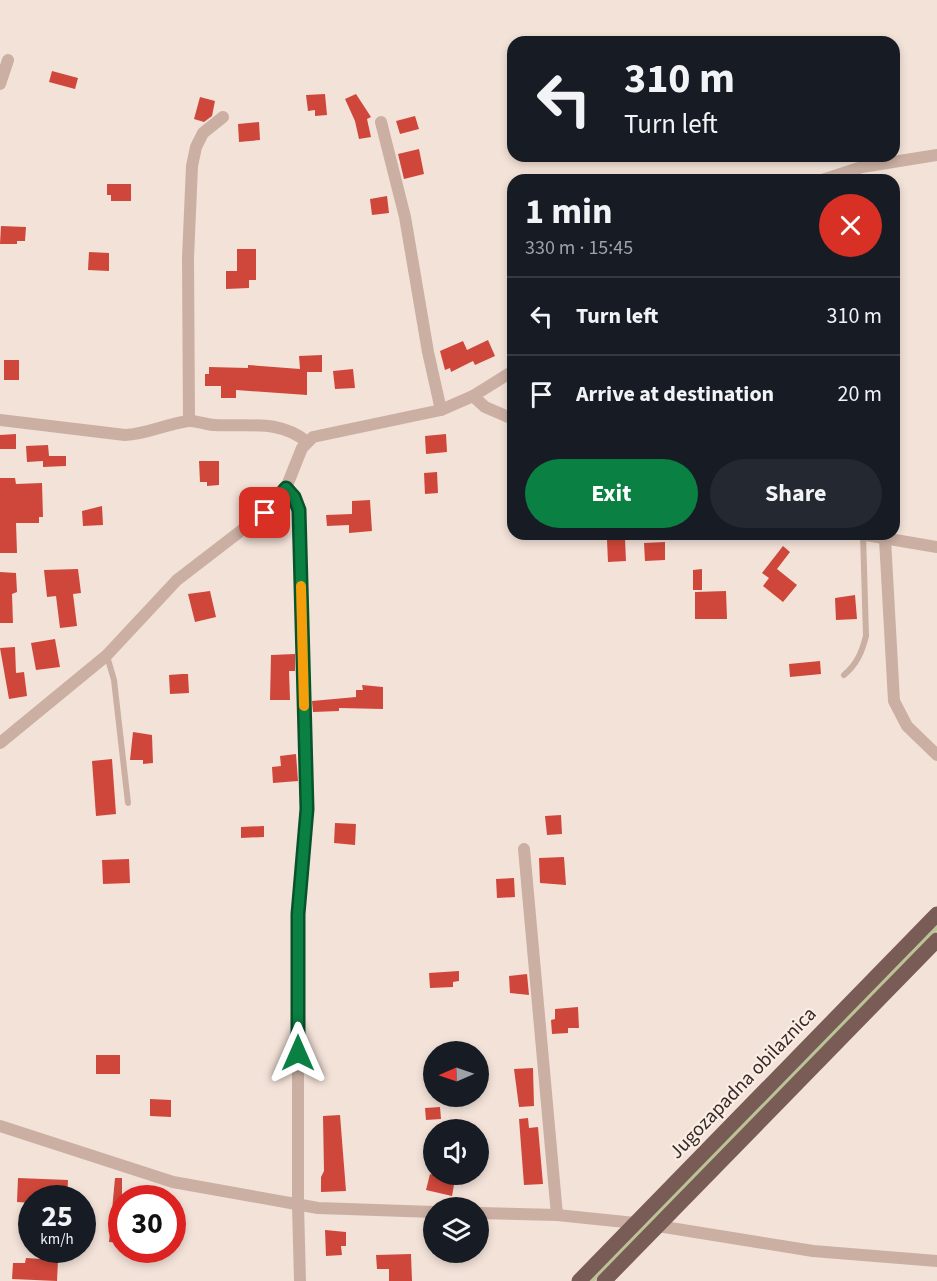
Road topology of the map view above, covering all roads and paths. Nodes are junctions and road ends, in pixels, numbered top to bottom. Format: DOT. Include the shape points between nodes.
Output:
graph roads {
  1 [pos="8,60"];
  2 [pos="0,84"];
  3 [pos="224,117"];
  4 [pos="381,122"];
  5 [pos="937,155"];
  6 [pos="900,161"];
  7 [pos="893,162"];
  8 [pos="840,174"];
  9 [pos="507,374"];
  10 [pos="473,396"];
  11 [pos="441,410"];
  12 [pos="507,416"];
  13 [pos="0,420"];
  14 [pos="189,421"];
  15 [pos="307,442"];
  16 [pos="286,488"];
  17 [pos="861,540"];
  18 [pos="885,540"];
  19 [pos="892,540"];
  20 [pos="937,547"];
  21 [pos="106,656"];
  22 [pos="844,675"];
  23 [pos="0,743"];
  24 [pos="937,755"];
  25 [pos="128,803"];
  26 [pos="524,849"];
  27 [pos="937,914"];
  28 [pos="937,940"];
  29 [pos="0,1126"];
  30 [pos="298,1205"];
  31 [pos="423,1211"];
  32 [pos="489,1213"];
  33 [pos="557,1215"];
  34 [pos="635,1223"];
  35 [pos="658,1226"];
  36 [pos="937,1261"];
  37 [pos="300,1281"];
  38 [pos="579,1281"];
  39 [pos="604,1281"];
  1 -- 2 [label="street"];
  3 -- 14 [label="street" via="203,134 192,166"];
  4 -- 11 [label="street" via="405,217"];
  5 -- 6 [label="street"];
  7 -- 8 [label="street"];
  9 -- 10 [label="street"];
  10 -- 11 [label="street"];
  10 -- 12 [label="street"];
  11 -- 15 [label="street" via="314,437"];
  13 -- 14 [label="street" via="125,435"];
  14 -- 15 [label="street" via="276,426"];
  15 -- 16 [label="street"];
  16 -- 21 [label="street" via="265,513 177,580"];
  16 -- 30 [label="street" via="299,510 307,809 298,914"];
  17 -- 22 [label="lane" via="866,636 854,666"];
  18 -- 24 [label="street" via="894,701 907,726"];
  19 -- 20 [label="street"];
  21 -- 23 [label="street"];
  21 -- 25 [label="lane" via="114,680"];
  26 -- 33 [label="street"];
  27 -- 34 [label="main road, Jugozapadna obilaznica"];
  28 -- 35 [label="main road, Jugozapadna obilaznica"];
  29 -- 30 [label="street" via="173,1182"];
  30 -- 31 [label="street"];
  30 -- 37 [label="street"];
  32 -- 33 [label="street"];
  33 -- 34 [label="street"];
  34 -- 38 [label="main road, Jugozapadna obilaznica"];
  35 -- 36 [label="street" via="813,1251"];
  35 -- 39 [label="main road, Jugozapadna obilaznica"];
}
